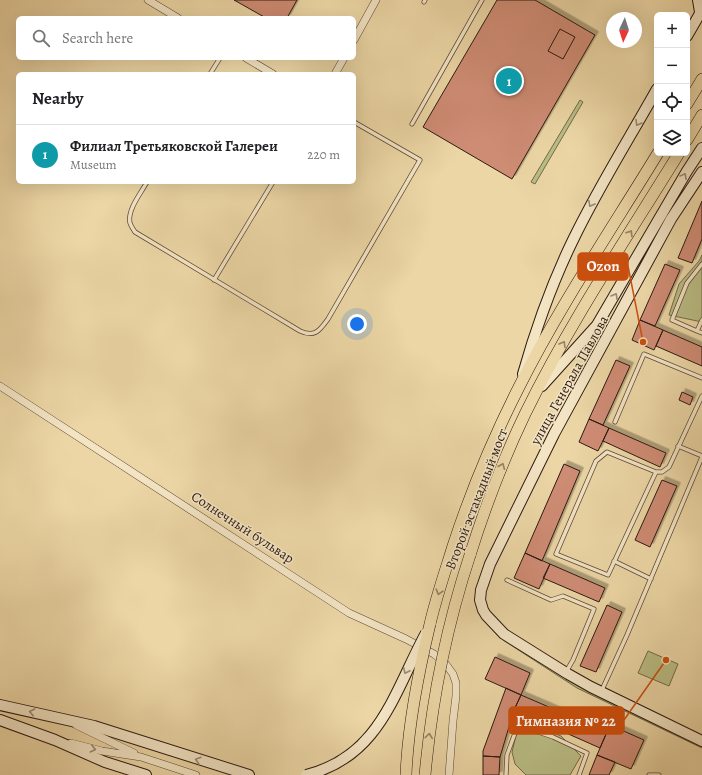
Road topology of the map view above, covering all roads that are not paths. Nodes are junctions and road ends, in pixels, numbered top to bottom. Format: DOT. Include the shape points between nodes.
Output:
graph roads {
  1 [pos="148,0"];
  2 [pos="376,0"];
  3 [pos="482,0"];
  4 [pos="698,0"];
  5 [pos="701,11"];
  6 [pos="175,16"];
  7 [pos="690,31"];
  8 [pos="356,36"];
  9 [pos="219,60"];
  10 [pos="249,60"];
  11 [pos="343,60"];
  12 [pos="211,72"];
  13 [pos="270,72"];
  14 [pos="336,72"];
  15 [pos="702,80"];
  16 [pos="654,94"];
  17 [pos="690,99"];
  18 [pos="702,115"];
  19 [pos="356,123"];
  20 [pos="412,124"];
  21 [pos="690,135"];
  22 [pos="702,148"];
  23 [pos="656,156"];
  24 [pos="677,156"];
  25 [pos="702,172"];
  26 [pos="146,184"];
  27 [pos="272,184"];
  28 [pos="702,264"];
  29 [pos="214,280"];
  30 [pos="702,320"];
  31 [pos="697,331"];
  32 [pos="702,334"];
  33 [pos="702,378"];
  34 [pos="0,386"];
  35 [pos="519,386"];
  36 [pos="537,390"];
  37 [pos="702,396"];
  38 [pos="615,422"];
  39 [pos="678,446"];
  40 [pos="702,457"];
  41 [pos="656,472"];
  42 [pos="614,561"];
  43 [pos="651,579"];
  44 [pos="507,580"];
  45 [pos="430,624"];
  46 [pos="566,673"];
  47 [pos="601,692"];
  48 [pos="0,705"];
  49 [pos="64,719"];
  50 [pos="0,720"];
  51 [pos="56,740"];
  52 [pos="702,741"];
  53 [pos="141,757"];
  54 [pos="146,775"];
  55 [pos="196,775"];
  56 [pos="249,775"];
  57 [pos="306,775"];
  58 [pos="406,775"];
  59 [pos="425,775"];
  60 [pos="449,775"];
  61 [pos="506,775"];
  62 [pos="579,775"];
  63 [pos="649,775"];
  64 [pos="659,775"];
  1 -- 6 [label="street"];
  2 -- 8 [label="street"];
  3 -- 20 [label="lane"];
  4 -- 5 [label="main road"];
  5 -- 7 [label="main road"];
  9 -- 12 [label="lane"];
  10 -- 13 [label="street"];
  11 -- 14 [label="street"];
  15 -- 17 [label="main road"];
  16 -- 35 [label="main road, one-way" via="588,210 564,260 534,337"];
  18 -- 21 [label="main road"];
  19 -- 29 [label="lane" via="420,160 321,328 313,334 307,334"];
  36 -- 22 [label="main road, one-way" via="597,325"];
  23 -- 35 [label="main road, Второй эстакадный мост" via="569,298"];
  36 -- 24 [label="main road, Второй эстакадный мост, one-way" via="574,324"];
  25 -- 46 [label="main road, улица Генерала Павлова" via="671,219 554,434 490,564 481,590 483,610 504,634"];
  26 -- 29 [label="lane" via="130,216 130,223 135,232"];
  27 -- 29 [label="lane"];
  28 -- 31 [label="lane" via="687,283 672,320"];
  30 -- 31 [label="lane"];
  31 -- 32 [label="lane"];
  33 -- 38 [label="lane" via="644,354"];
  34 -- 60 [label="street, Солнечный бульвар" via="350,613 406,639 445,662 456,683"];
  35 -- 45 [label="main road, Второй эстакадный мост, one-way" via="468,501"];
  59 -- 36 [label="main road, Второй эстакадный мост, one-way, bridge" via="430,724 452,611 487,504 515,435"];
  37 -- 39 [label="lane"];
  39 -- 40 [label="lane"];
  39 -- 41 [label="lane" via="669,467 662,472"];
  40 -- 43 [label="lane"];
  41 -- 42 [label="lane"];
  41 -- 42 [label="lane" via="607,452 596,461 556,554 608,575"];
  42 -- 43 [label="lane"];
  43 -- 47 [label="lane"];
  44 -- 46 [label="lane" via="551,600 563,596 594,609"];
  45 -- 57 [label="main road, one-way, bridge" via="384,717 373,733 341,761"];
  45 -- 58 [label="main road, Второй эстакадный мост, bridge" via="412,707"];
  46 -- 47 [label="main road"];
  47 -- 52 [label="main road"];
  49 -- 48 [label="main road, one-way"];
  49 -- 53 [label="street"];
  56 -- 49 [label="main road, one-way"];
  50 -- 51 [label="main road"];
  51 -- 53 [label="street, one-way"];
  51 -- 54 [label="main road" via="105,762"];
  53 -- 55 [label="street"];
  61 -- 62 [label="lane" via="507,755 518,725 553,737 587,753"];
  63 -- 64 [label="lane"];
}
